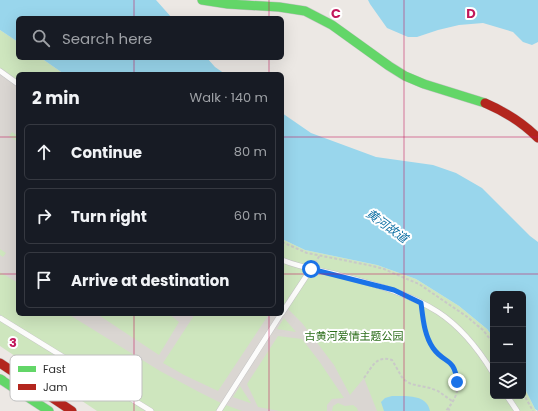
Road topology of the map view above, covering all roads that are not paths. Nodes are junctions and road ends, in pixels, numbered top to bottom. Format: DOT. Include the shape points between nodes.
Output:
graph roads {
  1 [pos="202,0"];
  2 [pos="0,71"];
  3 [pos="16,83"];
  4 [pos="538,138"];
  5 [pos="284,261"];
  6 [pos="311,269"];
  7 [pos="284,311"];
  8 [pos="281,316"];
  9 [pos="0,318"];
  10 [pos="60,355"];
  11 [pos="0,363"];
  12 [pos="490,368"];
  13 [pos="10,370"];
  14 [pos="1,379"];
  15 [pos="10,385"];
  16 [pos="509,399"];
  17 [pos="34,401"];
  18 [pos="57,401"];
  19 [pos="135,401"];
  20 [pos="49,411"];
  21 [pos="72,411"];
  22 [pos="151,411"];
  23 [pos="219,411"];
  24 [pos="517,411"];
  1 -- 4 [label="street" via="307,12 336,27 400,74 502,109 533,131"];
  2 -- 3 [label="lane"];
  5 -- 6 [label="lane"];
  6 -- 7 [label="lane"];
  6 -- 12 [label="lane" via="394,290 439,312 460,330"];
  8 -- 23 [label="lane"];
  9 -- 10 [label="lane"];
  11 -- 13 [label="street"];
  14 -- 15 [label="street"];
  16 -- 24 [label="lane"];
  17 -- 20 [label="street"];
  18 -- 21 [label="street"];
  19 -- 22 [label="lane"];
}
